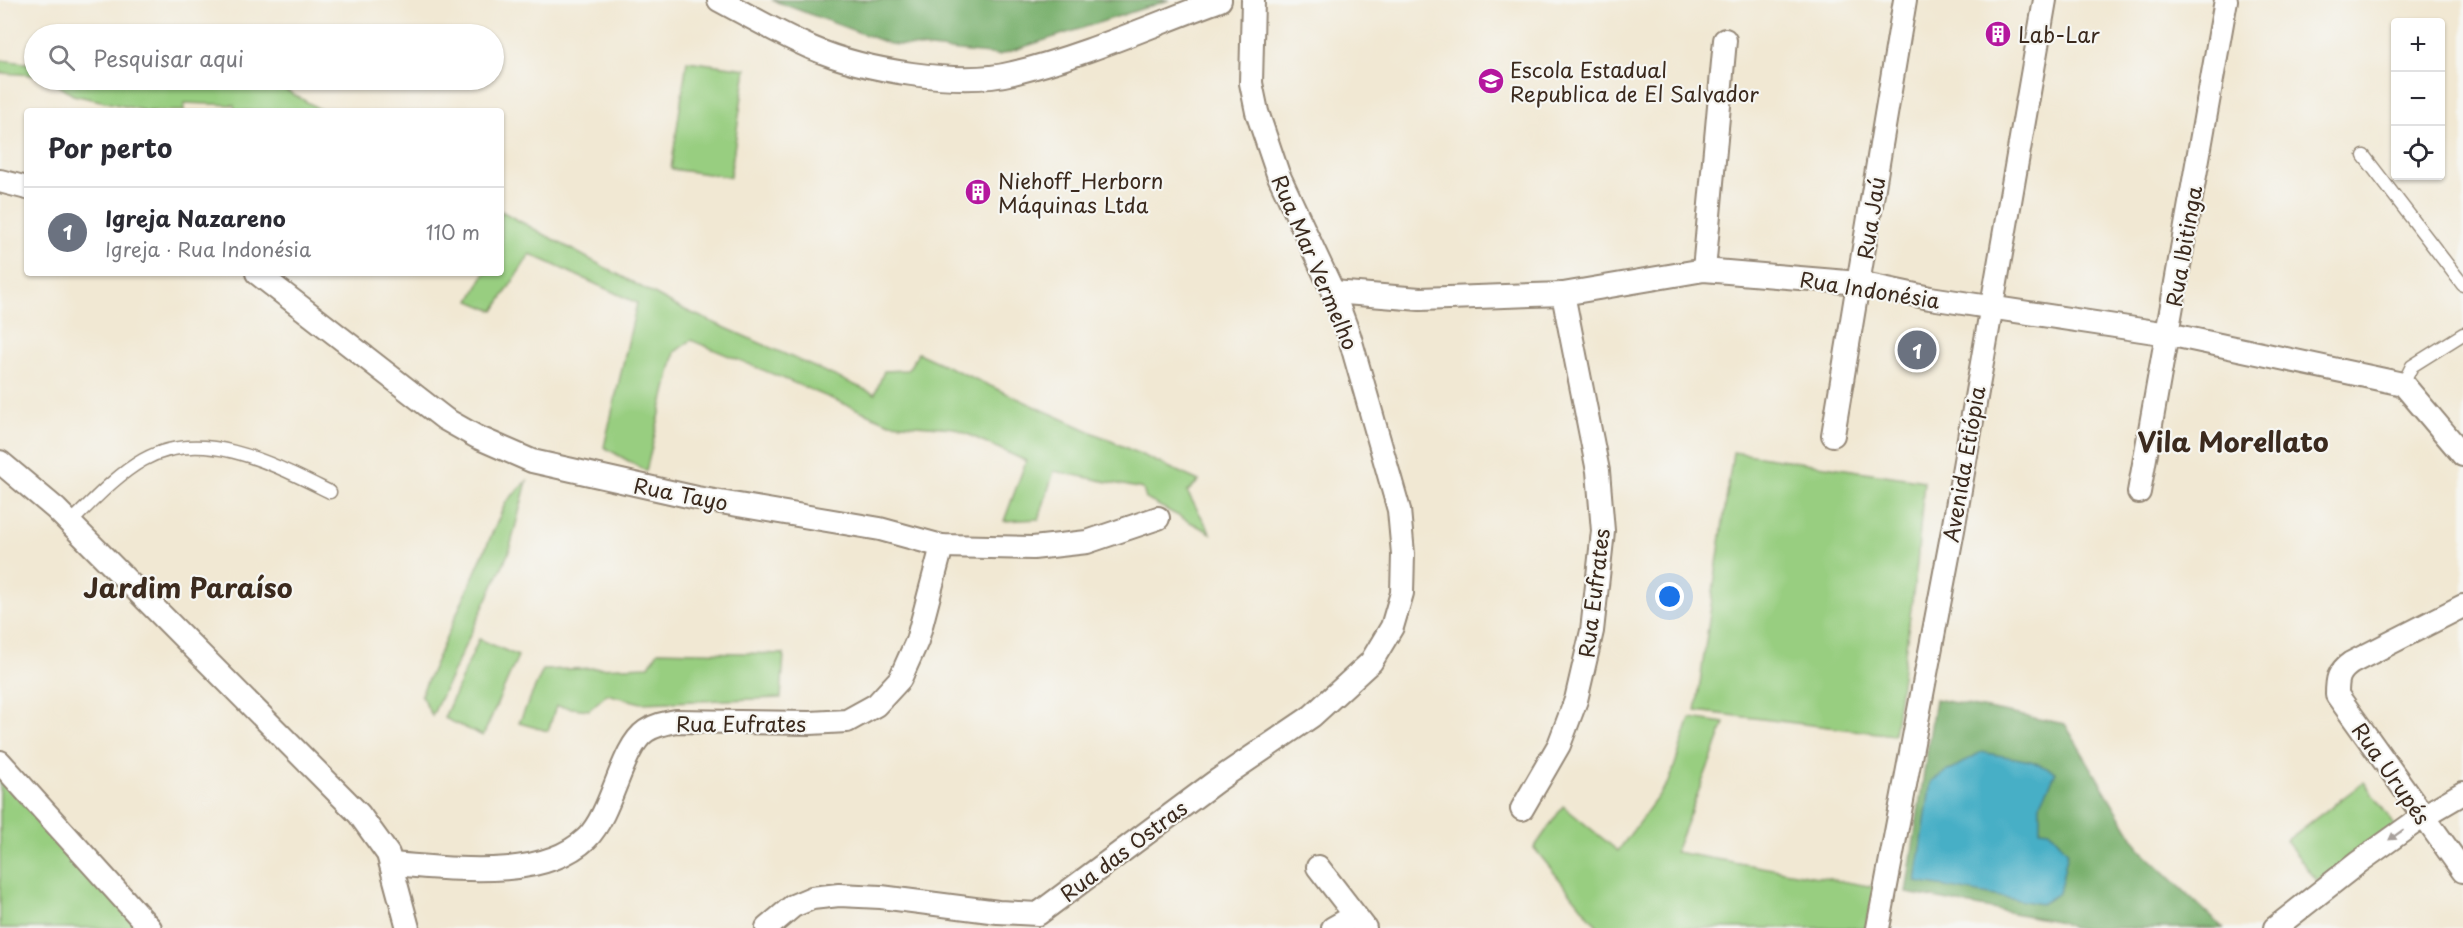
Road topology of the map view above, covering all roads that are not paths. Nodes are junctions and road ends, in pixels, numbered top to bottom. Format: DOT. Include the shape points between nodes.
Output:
graph roads {
  1 [pos="719,0"];
  2 [pos="1220,0"];
  3 [pos="1253,0"];
  4 [pos="1905,0"];
  5 [pos="2045,0"];
  6 [pos="2226,0"];
  7 [pos="1725,40"];
  8 [pos="2364,156"];
  9 [pos="0,182"];
  10 [pos="24,187"];
  11 [pos="1704,270"];
  12 [pos="261,276"];
  13 [pos="1859,284"];
  14 [pos="2463,285"];
  15 [pos="1333,292"];
  16 [pos="1563,294"];
  17 [pos="1990,307"];
  18 [pos="2168,334"];
  19 [pos="2463,334"];
  20 [pos="2403,384"];
  21 [pos="1833,435"];
  22 [pos="2463,455"];
  23 [pos="0,462"];
  24 [pos="330,492"];
  25 [pos="2139,492"];
  26 [pos="1158,518"];
  27 [pos="70,523"];
  28 [pos="942,546"];
  29 [pos="1402,593"];
  30 [pos="2463,606"];
  31 [pos="0,762"];
  32 [pos="2463,793"];
  33 [pos="1522,809"];
  34 [pos="2422,817"];
  35 [pos="392,864"];
  36 [pos="1318,867"];
  37 [pos="2463,870"];
  38 [pos="1043,921"];
  39 [pos="1360,922"];
  40 [pos="150,928"];
  41 [pos="408,928"];
  42 [pos="767,928"];
  43 [pos="1333,928"];
  44 [pos="1878,928"];
  45 [pos="2275,928"];
  1 -- 2 [label="street" via="814,49 924,77 972,78 1012,74"];
  3 -- 15 [label="street, Rua Mar Vermelho" via="1251,82 1257,112 1278,174"];
  4 -- 13 [label="street, Rua Jaú"];
  5 -- 17 [label="street, Avenida Etiópia"];
  6 -- 18 [label="street, Rua Ibitinga"];
  7 -- 11 [label="street"];
  8 -- 14 [label="lane"];
  9 -- 10 [label="street"];
  11 -- 13 [label="street, Rua Indonésia"];
  11 -- 16 [label="street, Rua Indonésia"];
  12 -- 28 [label="street, Rua Tayo" via="445,419 532,461 697,498 880,529"];
  13 -- 17 [label="street, Rua Indonésia"];
  13 -- 21 [label="street, Rua Jaú"];
  15 -- 16 [label="street, Rua Indonésia" via="1420,299"];
  15 -- 29 [label="street, Rua Mar Vermelho" via="1359,365 1399,510"];
  16 -- 33 [label="street, Rua Eufrates" via="1598,471 1603,531 1592,631 1576,700 1559,745"];
  17 -- 18 [label="street, Rua Indonésia"];
  17 -- 44 [label="street, Avenida Etiópia" via="1953,530"];
  18 -- 20 [label="street, Rua Indonésia"];
  18 -- 25 [label="street, Rua Ibitinga"];
  19 -- 20 [label="lane" via="2412,366"];
  20 -- 22 [label="street"];
  23 -- 27 [label="street"];
  24 -- 27 [label="lane" via="262,459 220,448 178,449 144,460"];
  26 -- 28 [label="street, Rua Tayo" via="1087,542 1033,548"];
  27 -- 35 [label="street" via="359,814 381,841"];
  28 -- 35 [label="street, Rua Eufrates" via="917,641 900,680 876,705 847,721 675,721 656,725 635,741 602,817 586,839 558,855 524,866 472,870"];
  29 -- 38 [label="street, Rua das Ostras" via="1392,627 1371,662 1312,716 1215,782"];
  30 -- 34 [label="street, Rua Urupés" via="2341,670 2337,680 2337,695"];
  31 -- 40 [label="street"];
  32 -- 34 [label="street"];
  34 -- 37 [label="street, Rua Urupés"];
  34 -- 45 [label="street, one-way"];
  35 -- 41 [label="street"];
  36 -- 39 [label="street"];
  38 -- 42 [label="street, Rua das Ostras" via="881,897 839,895 812,898 793,906"];
  39 -- 43 [label="street"];
}
